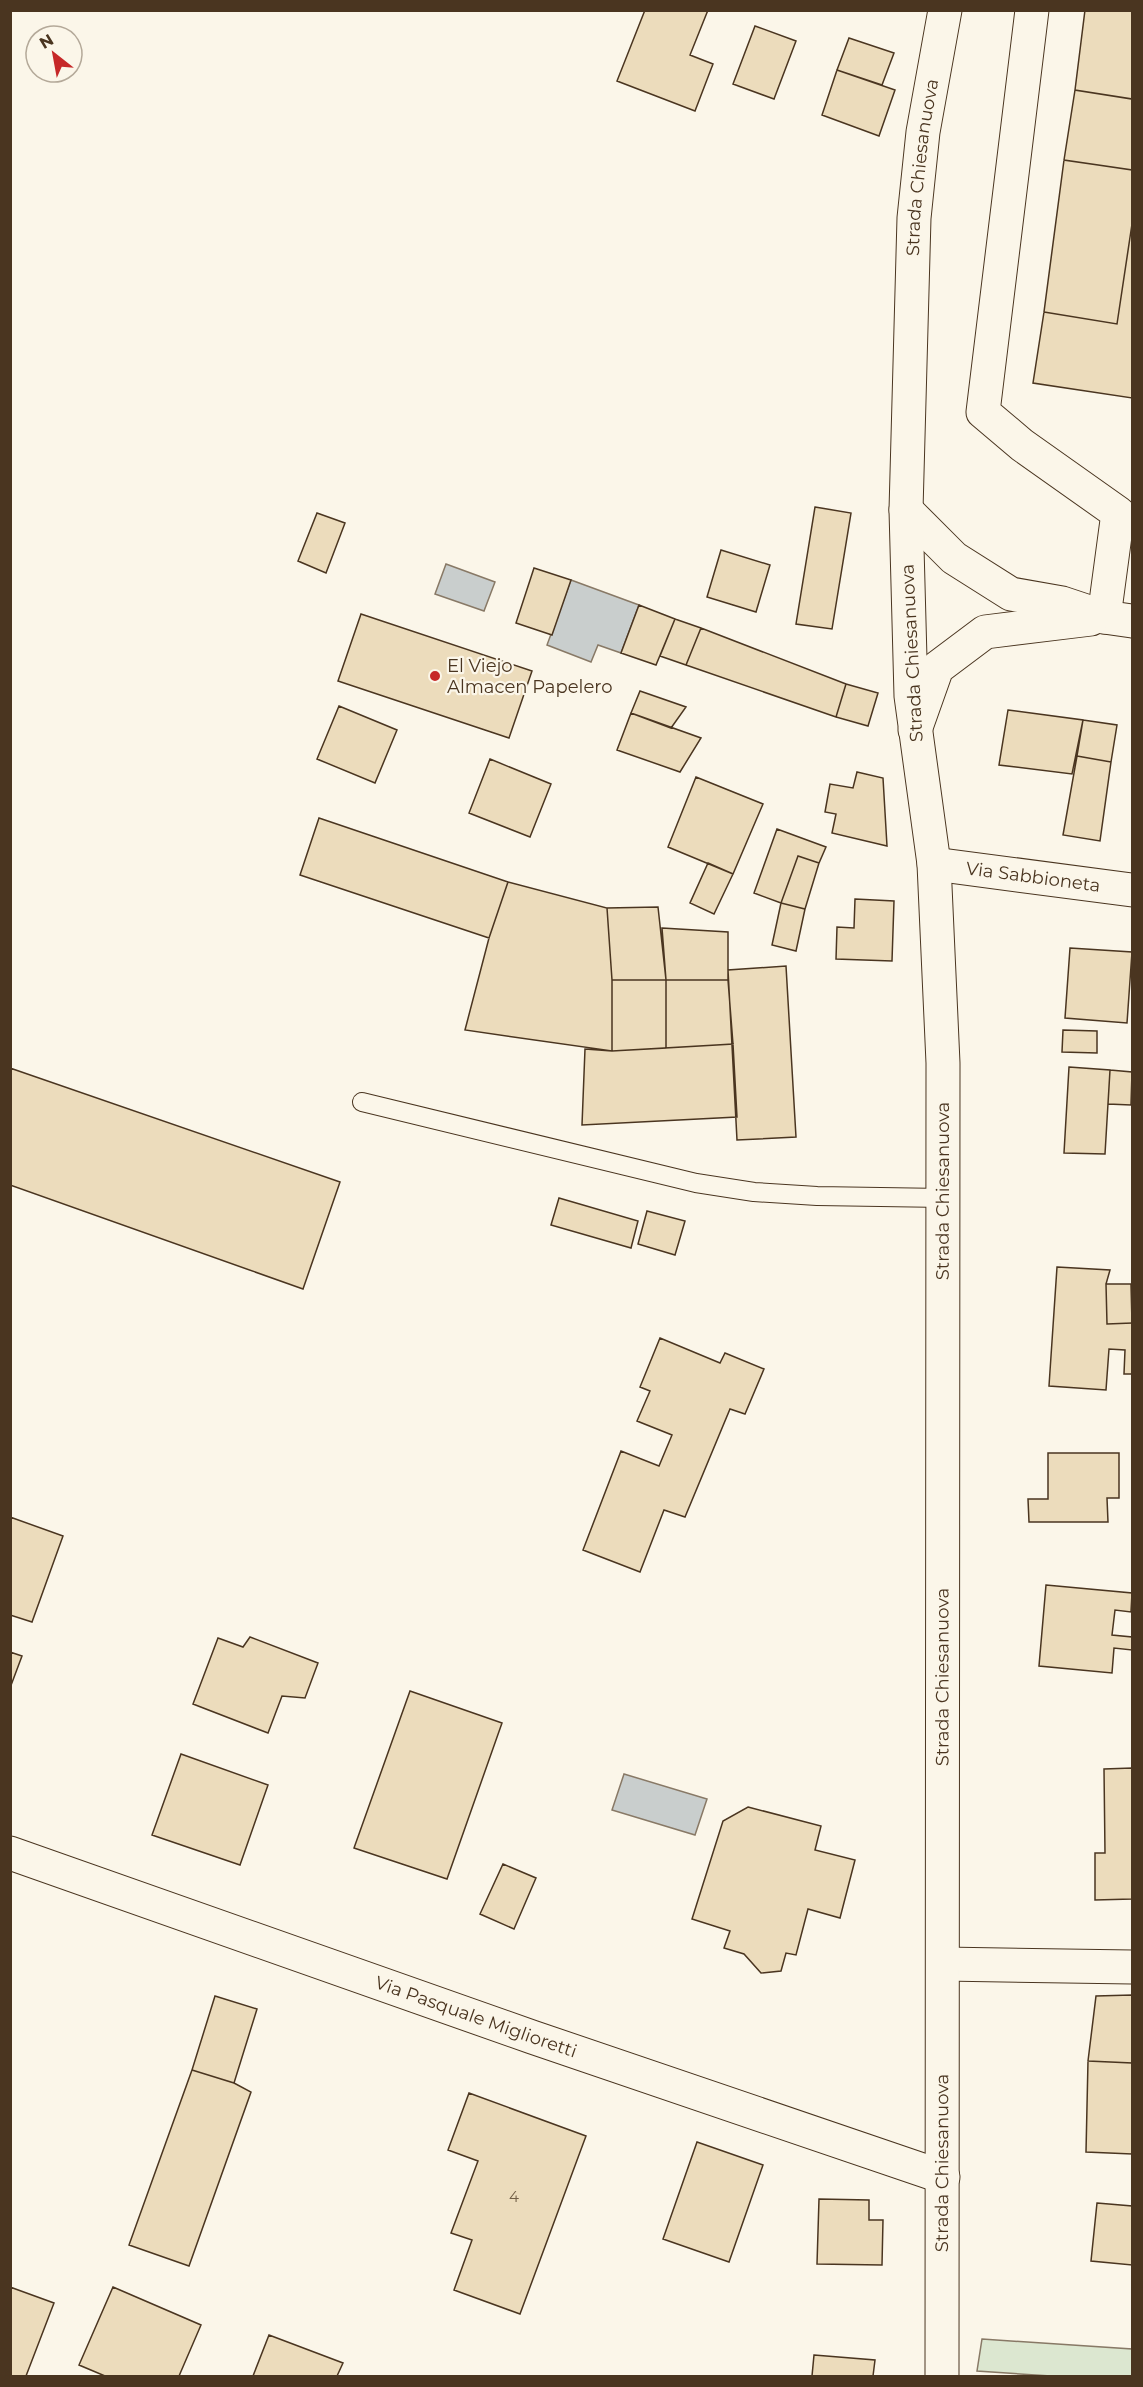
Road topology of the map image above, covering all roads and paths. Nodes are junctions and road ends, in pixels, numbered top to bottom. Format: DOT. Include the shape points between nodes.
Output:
graph roads {
  1 [pos="945,10"];
  2 [pos="1032,10"];
  3 [pos="906,510"];
  4 [pos="1118,619"];
  5 [pos="915,730"];
  6 [pos="934,864"];
  7 [pos="1132,890"];
  8 [pos="362,1102"];
  9 [pos="945,1198"];
  10 [pos="10,1853"];
  11 [pos="943,1964"];
  12 [pos="1132,1967"];
  13 [pos="943,2177"];
  14 [pos="942,2376"];
  1 -- 3 [label="street, Strada Chiesanuova" via="922,132 914,218"];
  2 -- 4 [label="street" via="983,412 1022,445 1118,513"];
  3 -- 4 [label="street" via="954,558 1011,594"];
  3 -- 5 [label="street, Strada Chiesanuova"];
  4 -- 5 [label="street" via="985,632 937,668"];
  5 -- 6 [label="street, Strada Chiesanuova"];
  6 -- 7 [label="street, Via Sabbioneta"];
  6 -- 9 [label="street, Strada Chiesanuova"];
  8 -- 9 [label="lane" via="696,1183 754,1192"];
  9 -- 11 [label="street, Strada Chiesanuova"];
  10 -- 13 [label="street, Via Pasquale Miglioretti"];
  11 -- 12 [label="street"];
  11 -- 13 [label="street, Strada Chiesanuova"];
  13 -- 14 [label="street, Strada Chiesanuova"];
}
